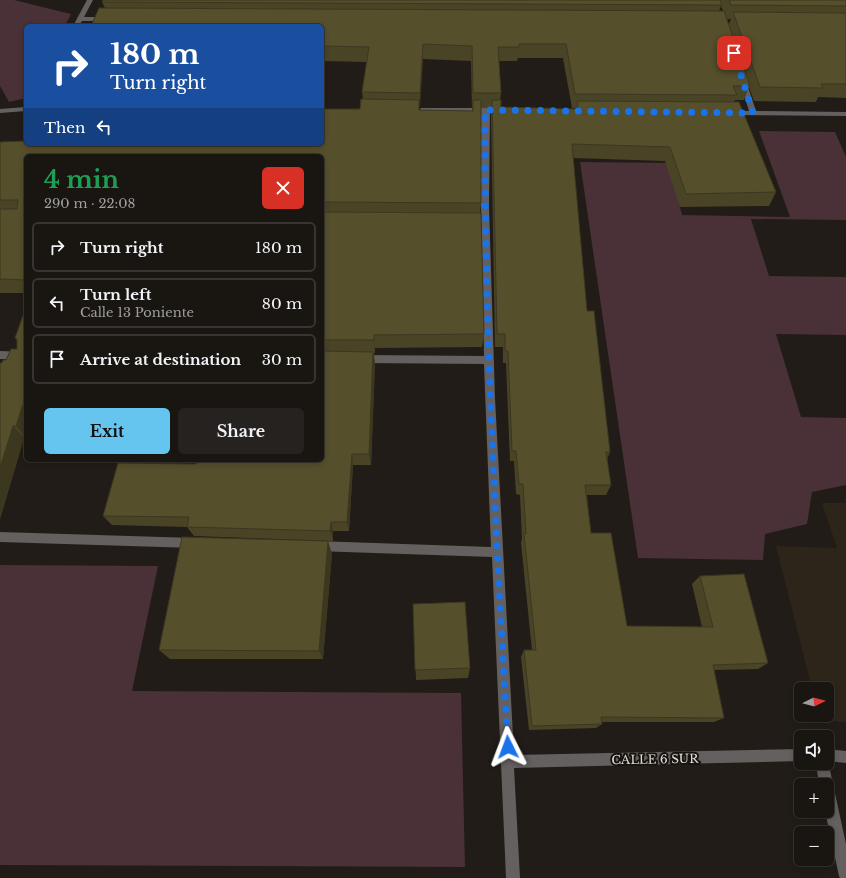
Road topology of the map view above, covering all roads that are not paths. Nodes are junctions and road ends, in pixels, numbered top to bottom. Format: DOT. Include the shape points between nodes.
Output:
graph roads {
  1 [pos="90,0"];
  2 [pos="80,19"];
  3 [pos="112,19"];
  4 [pos="77,24"];
  5 [pos="741,75"];
  6 [pos="24,109"];
  7 [pos="415,110"];
  8 [pos="0,111"];
  9 [pos="723,113"];
  10 [pos="753,113"];
  11 [pos="846,114"];
  12 [pos="0,355"];
  13 [pos="24,356"];
  14 [pos="354,359"];
  15 [pos="489,360"];
  16 [pos="0,537"];
  17 [pos="205,543"];
  18 [pos="307,546"];
  19 [pos="496,552"];
  20 [pos="794,756"];
  21 [pos="834,756"];
  22 [pos="846,757"];
  23 [pos="508,762"];
  24 [pos="834,818"];
  25 [pos="846,876"];
  26 [pos="513,878"];
  1 -- 2 [label="street"];
  2 -- 3 [label="street"];
  2 -- 4 [label="street"];
  5 -- 10 [label="street"];
  6 -- 8 [label="street"];
  7 -- 15 [label="street" via="489,110 481,222"];
  9 -- 10 [label="street"];
  10 -- 11 [label="street"];
  12 -- 13 [label="street"];
  14 -- 15 [label="street"];
  15 -- 19 [label="street"];
  16 -- 17 [label="street"];
  18 -- 19 [label="street"];
  19 -- 23 [label="street"];
  20 -- 23 [label="street, CALLE 6 SUR"];
  21 -- 22 [label="street"];
  23 -- 26 [label="street"];
  24 -- 25 [label="street"];
}
